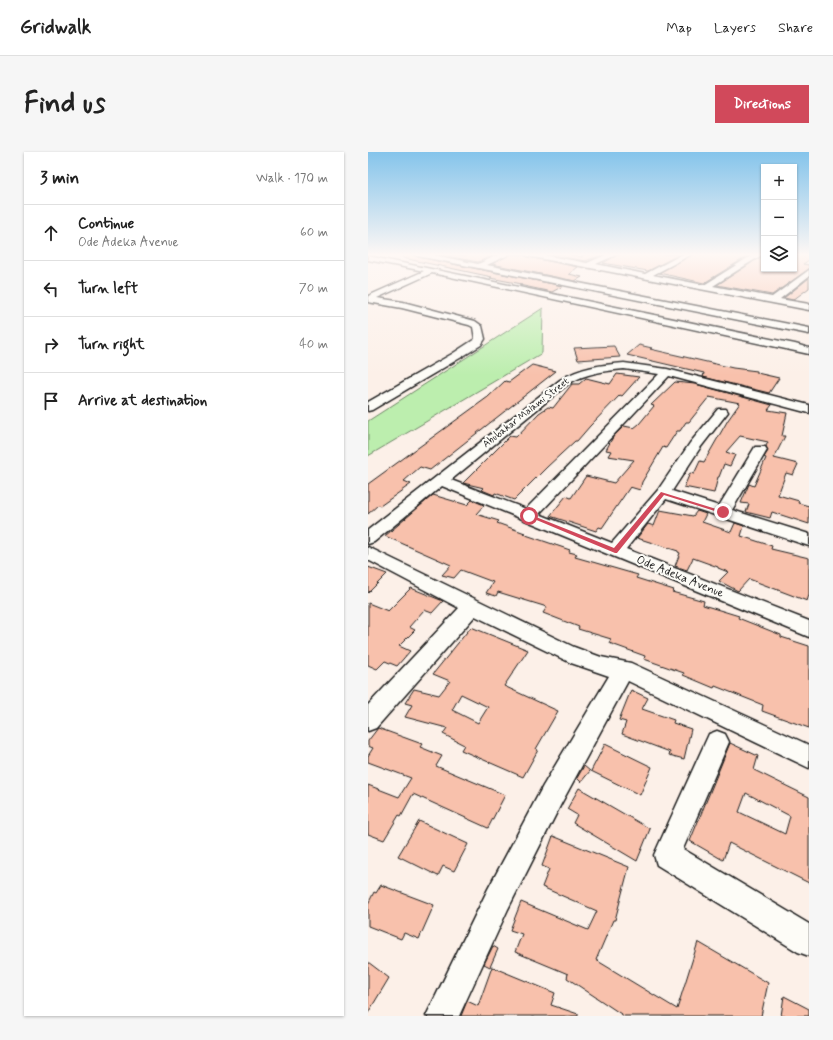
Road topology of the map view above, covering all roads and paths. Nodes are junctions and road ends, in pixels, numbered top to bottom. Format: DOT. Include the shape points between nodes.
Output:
graph roads {
  1 [pos="379,294"];
  2 [pos="545,294"];
  3 [pos="621,294"];
  4 [pos="744,294"];
  5 [pos="781,294"];
  6 [pos="368,299"];
  7 [pos="774,300"];
  8 [pos="809,308"];
  9 [pos="809,332"];
  10 [pos="809,351"];
  11 [pos="667,372"];
  12 [pos="368,407"];
  13 [pos="809,409"];
  14 [pos="722,412"];
  15 [pos="760,450"];
  16 [pos="439,480"];
  17 [pos="663,493"];
  18 [pos="723,512"];
  19 [pos="529,516"];
  20 [pos="368,538"];
  21 [pos="809,540"];
  22 [pos="615,551"];
  23 [pos="368,553"];
  24 [pos="472,608"];
  25 [pos="809,629"];
  26 [pos="624,669"];
  27 [pos="368,721"];
  28 [pos="717,742"];
  29 [pos="809,757"];
  30 [pos="809,941"];
  31 [pos="442,1016"];
  1 -- 6 [label="street"];
  2 -- 10 [label="street"];
  3 -- 9 [label="street"];
  4 -- 7 [label="street"];
  5 -- 7 [label="street"];
  6 -- 12 [label="street" via="403,304 472,323 477,326 480,338 477,343 456,356"];
  7 -- 8 [label="street"];
  11 -- 13 [label="street, Abubakar Malami Street"];
  11 -- 16 [label="street, Abubakar Malami Street" via="624,366 596,369 575,375"];
  11 -- 19 [label="street"];
  14 -- 17 [label="street"];
  15 -- 18 [label="street"];
  16 -- 19 [label="street, Ode Adeka Avenue"];
  16 -- 20 [label="street, Abubakar Malami Street"];
  17 -- 18 [label="street"];
  17 -- 22 [label="street"];
  18 -- 21 [label="street"];
  19 -- 22 [label="street, Ode Adeka Avenue"];
  22 -- 25 [label="street, Ode Adeka Avenue"];
  23 -- 24 [label="street"];
  24 -- 26 [label="street" via="601,667"];
  24 -- 27 [label="street"];
  26 -- 29 [label="street"];
  26 -- 31 [label="street" via="552,795"];
  28 -- 30 [label="street" via="667,855"];
}
